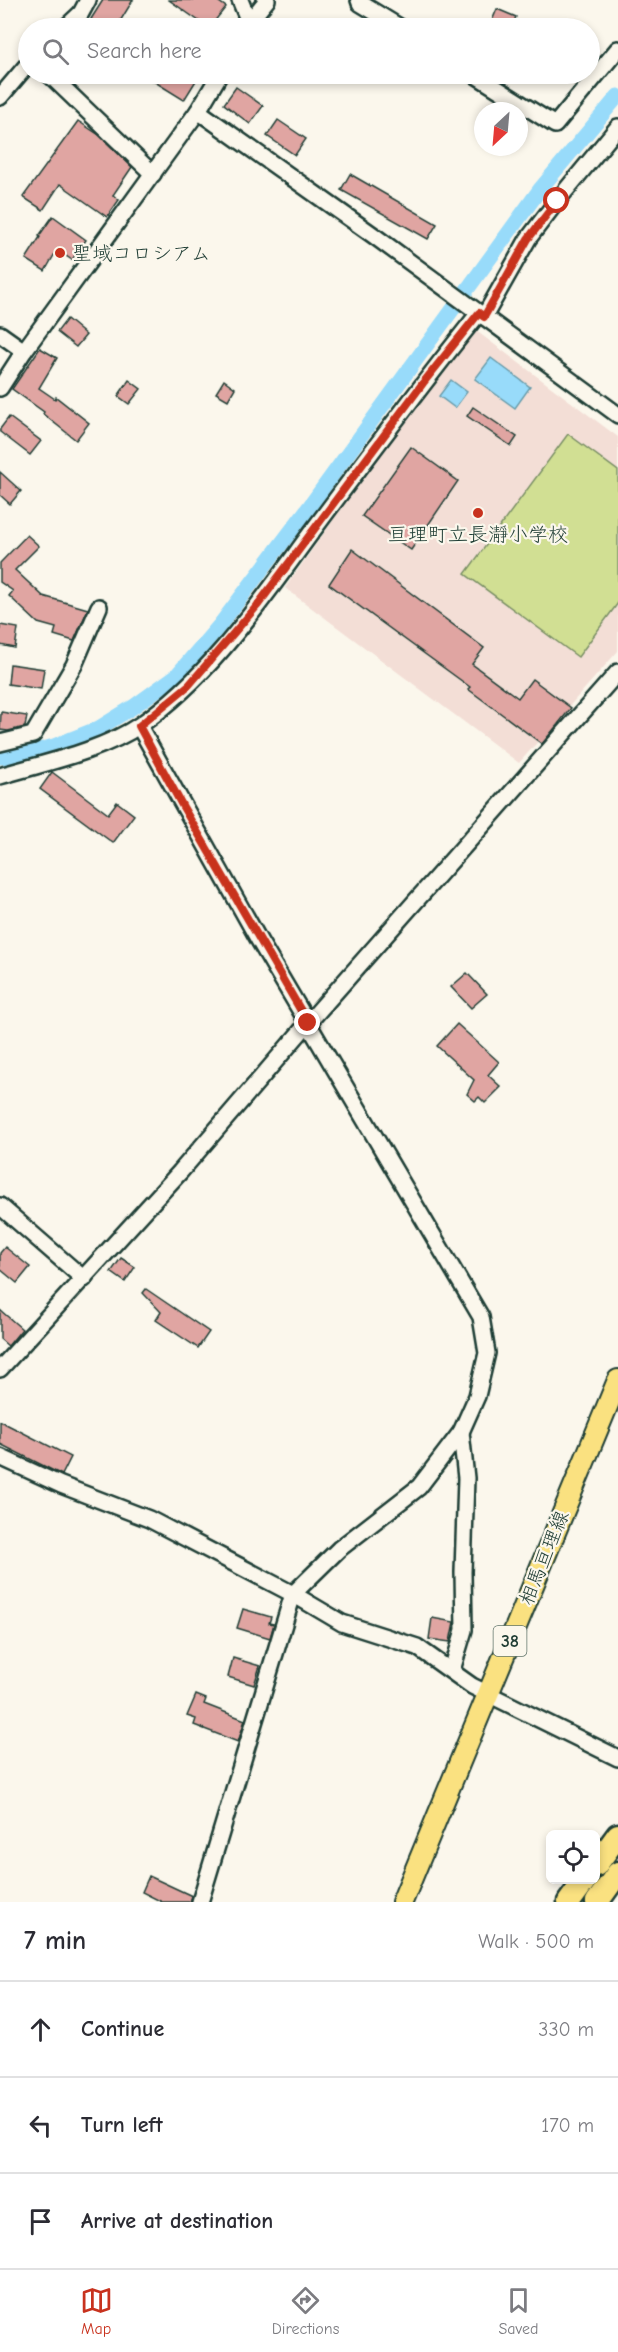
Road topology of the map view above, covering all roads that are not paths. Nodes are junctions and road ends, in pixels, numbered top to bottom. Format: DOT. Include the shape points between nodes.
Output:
graph roads {
  1 [pos="88,0"];
  2 [pos="240,0"];
  3 [pos="267,0"];
  4 [pos="359,0"];
  5 [pos="76,18"];
  6 [pos="246,18"];
  7 [pos="253,18"];
  8 [pos="385,18"];
  9 [pos="618,49"];
  10 [pos="600,70"];
  11 [pos="18,76"];
  12 [pos="58,84"];
  13 [pos="214,84"];
  14 [pos="490,84"];
  15 [pos="589,84"];
  16 [pos="0,97"];
  17 [pos="198,111"];
  18 [pos="618,127"];
  19 [pos="153,174"];
  20 [pos="479,313"];
  21 [pos="0,333"];
  22 [pos="24,351"];
  23 [pos="0,388"];
  24 [pos="618,415"];
  25 [pos="99,607"];
  26 [pos="618,672"];
  27 [pos="139,726"];
  28 [pos="0,743"];
  29 [pos="0,776"];
  30 [pos="308,1023"];
  31 [pos="0,1206"];
  32 [pos="84,1279"];
  33 [pos="0,1369"];
  34 [pos="618,1380"];
  35 [pos="461,1432"];
  36 [pos="0,1457"];
  37 [pos="293,1594"];
  38 [pos="453,1670"];
  39 [pos="488,1694"];
  40 [pos="618,1758"];
  41 [pos="618,1835"];
  42 [pos="600,1860"];
  43 [pos="618,1873"];
  44 [pos="582,1884"];
  45 [pos="200,1902"];
  46 [pos="402,1902"];
  47 [pos="569,1902"];
  48 [pos="597,1902"];
  1 -- 5 [label="street"];
  2 -- 6 [label="street"];
  3 -- 7 [label="street"];
  4 -- 8 [label="street"];
  9 -- 10 [label="street"];
  11 -- 16 [label="street"];
  12 -- 19 [label="street"];
  13 -- 17 [label="street"];
  14 -- 15 [label="street" via="555,124"];
  17 -- 19 [label="street"];
  17 -- 20 [label="street"];
  18 -- 20 [label="street" via="528,239"];
  19 -- 22 [label="street"];
  20 -- 24 [label="street"];
  20 -- 27 [label="street" via="257,606 189,685"];
  21 -- 22 [label="street"];
  22 -- 23 [label="street"];
  25 -- 28 [label="street" via="74,665 33,735"];
  26 -- 30 [label="street"];
  27 -- 29 [label="street" via="85,752"];
  27 -- 30 [label="street"];
  30 -- 32 [label="street"];
  30 -- 35 [label="street" via="481,1317 487,1353 477,1396"];
  31 -- 32 [label="street"];
  32 -- 33 [label="street"];
  34 -- 39 [label="main road, 相馬亘理線 / 38"];
  35 -- 37 [label="street" via="419,1487 339,1549"];
  35 -- 38 [label="street" via="466,1478 464,1630"];
  36 -- 37 [label="street" via="149,1519"];
  37 -- 38 [label="street" via="342,1623 417,1647"];
  37 -- 45 [label="street"];
  38 -- 39 [label="street"];
  39 -- 40 [label="street"];
  39 -- 46 [label="main road, 相馬亘理線 / 38"];
  41 -- 42 [label="highway"];
  43 -- 48 [label="highway"];
  44 -- 47 [label="highway"];
}
